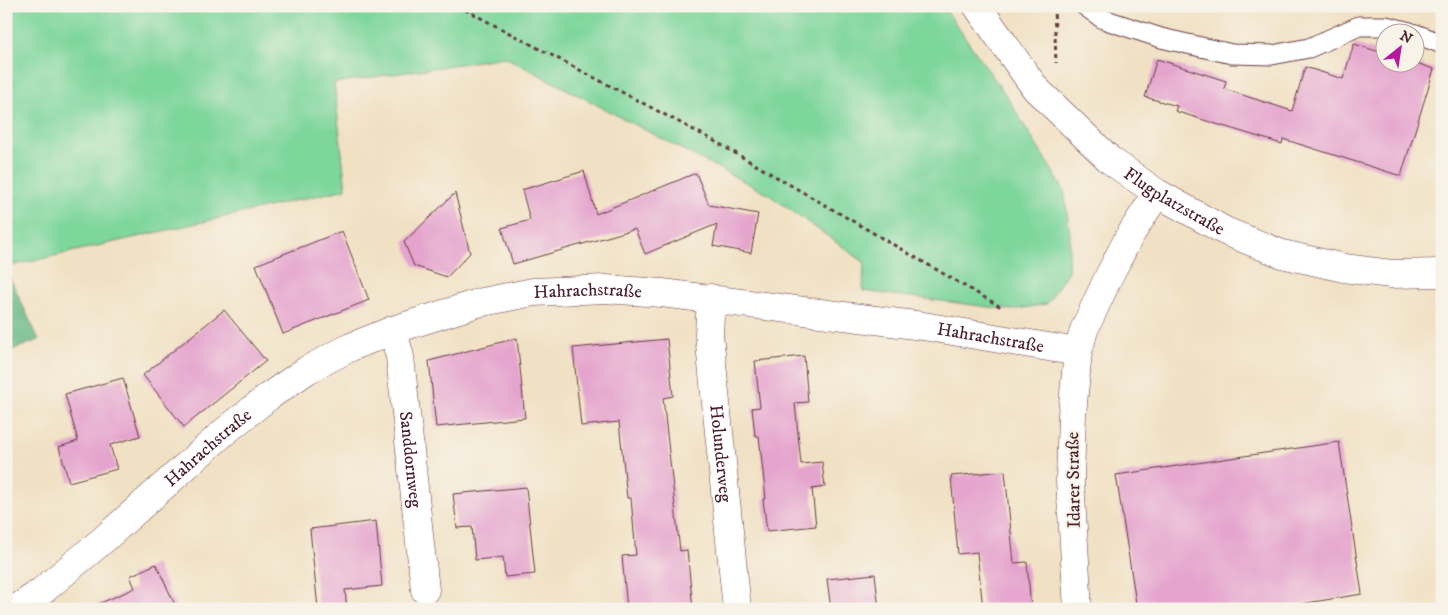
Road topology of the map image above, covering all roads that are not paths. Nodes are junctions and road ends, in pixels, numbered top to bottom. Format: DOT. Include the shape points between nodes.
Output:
graph roads {
  1 [pos="977,6"];
  2 [pos="1085,6"];
  3 [pos="1376,26"];
  4 [pos="1426,38"];
  5 [pos="1442,44"];
  6 [pos="1157,194"];
  7 [pos="1442,273"];
  8 [pos="711,298"];
  9 [pos="393,330"];
  10 [pos="1078,352"];
  11 [pos="425,590"];
  12 [pos="16,609"];
  13 [pos="737,609"];
  14 [pos="1078,609"];
  1 -- 6 [label="street, Flugplatzstraße" via="1036,89 1110,160"];
  2 -- 3 [label="lane" via="1103,19 1161,38 1232,54 1272,55 1310,48 1359,26"];
  4 -- 5 [label="lane"];
  6 -- 7 [label="street, Flugplatzstraße" via="1225,231 1282,254 1344,268 1391,274"];
  6 -- 10 [label="street" via="1109,276 1084,330"];
  8 -- 9 [label="street, Hahrachstraße" via="605,290 533,292 478,303"];
  8 -- 10 [label="street, Hahrachstraße" via="923,326"];
  8 -- 13 [label="street, Holunderweg" via="709,334"];
  9 -- 11 [label="street, Sanddornweg" via="400,357"];
  9 -- 12 [label="street, Hahrachstraße" via="351,346 306,370 268,397 41,592"];
  10 -- 14 [label="street, Idarer Straße" via="1070,481"];
}
